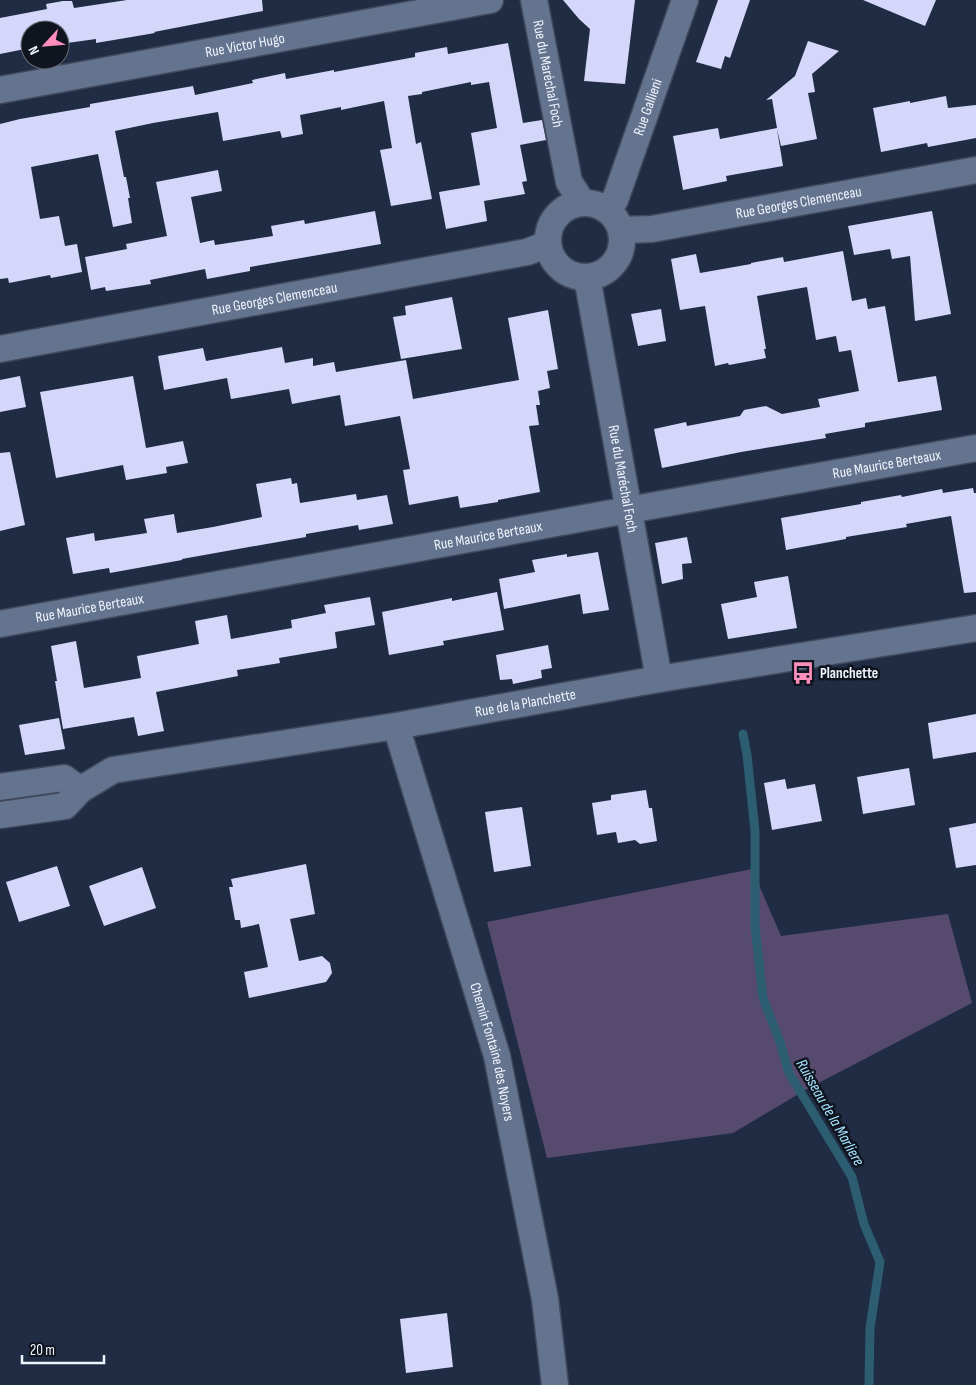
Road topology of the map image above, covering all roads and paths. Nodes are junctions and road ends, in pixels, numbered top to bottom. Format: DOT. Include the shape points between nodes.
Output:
graph roads {
  1 [pos="490,0"];
  2 [pos="534,0"];
  3 [pos="685,0"];
  4 [pos="0,90"];
  5 [pos="976,170"];
  6 [pos="594,205"];
  7 [pos="621,230"];
  8 [pos="548,244"];
  9 [pos="587,277"];
  10 [pos="0,349"];
  11 [pos="976,448"];
  12 [pos="629,510"];
  13 [pos="0,624"];
  14 [pos="976,628"];
  15 [pos="659,680"];
  16 [pos="396,726"];
  17 [pos="0,787"];
  18 [pos="80,790"];
  19 [pos="0,815"];
  20 [pos="555,1385"];
  1 -- 4 [label="street, Rue Victor Hugo"];
  2 -- 6 [label="street, Rue du Maréchal Foch" via="569,182"];
  3 -- 6 [label="street, Rue Gallieni" via="615,200"];
  5 -- 7 [label="street, Rue Georges Clemenceau" via="652,228"];
  6 -- 7 [label="street" via="612,214"];
  6 -- 8 [label="street" via="570,205 560,212 552,221"];
  7 -- 9 [label="street" via="620,252 615,261 608,269"];
  8 -- 9 [label="street" via="551,255 566,272"];
  8 -- 10 [label="street, Rue Georges Clemenceau" via="527,252"];
  9 -- 12 [label="street, Rue du Maréchal Foch"];
  11 -- 12 [label="street, Rue Maurice Berteaux"];
  12 -- 13 [label="street, Rue Maurice Berteaux"];
  12 -- 15 [label="street, Rue du Maréchal Foch"];
  14 -- 15 [label="street, Rue de la Planchette"];
  15 -- 16 [label="street, Rue de la Planchette"];
  16 -- 18 [label="street, Rue de la Planchette" via="113,770"];
  16 -- 20 [label="street, Chemin Fontaine des Noyers" via="497,1056 545,1299"];
  17 -- 18 [label="street" via="64,778"];
  18 -- 19 [label="street, Rue de la Planchette" via="65,806"];
}
